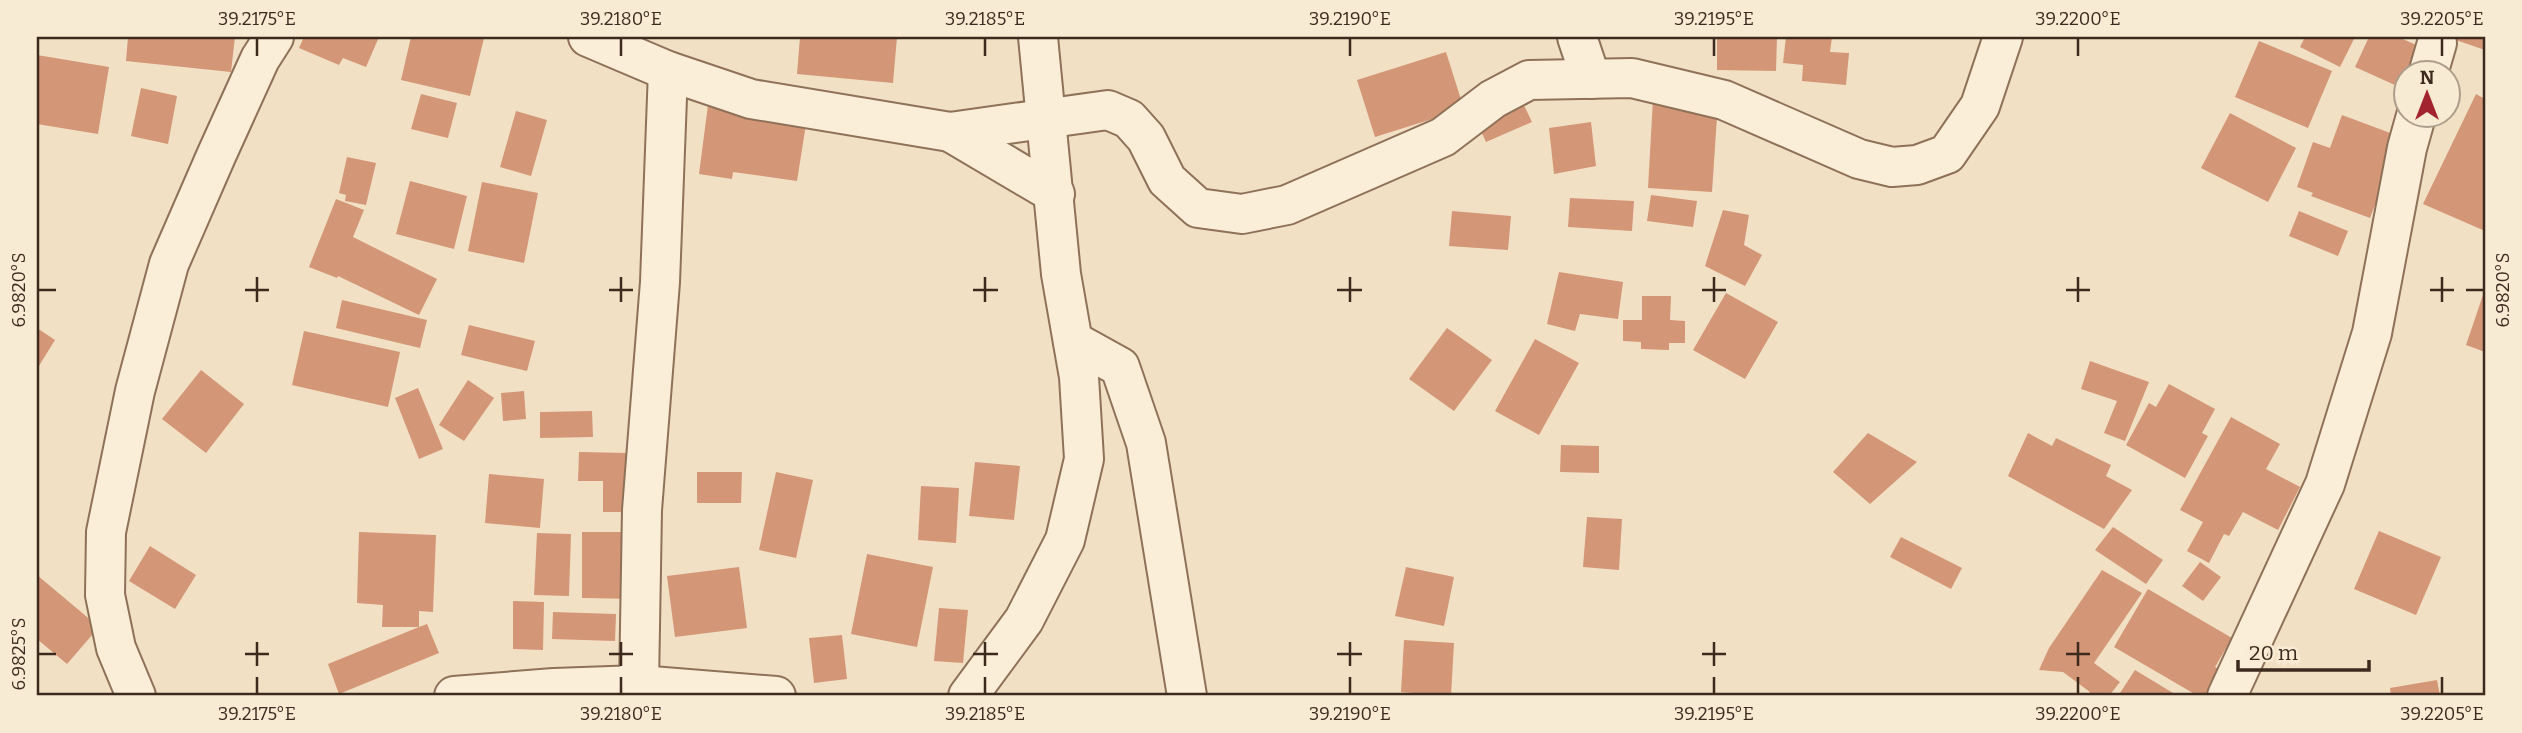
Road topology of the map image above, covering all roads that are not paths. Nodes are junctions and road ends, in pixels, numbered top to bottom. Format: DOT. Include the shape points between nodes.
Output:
graph roads {
  1 [pos="274,37"];
  2 [pos="588,37"];
  3 [pos="1038,37"];
  4 [pos="1577,37"];
  5 [pos="2003,37"];
  6 [pos="668,71"];
  7 [pos="1591,79"];
  8 [pos="1047,119"];
  9 [pos="2412,130"];
  10 [pos="950,132"];
  11 [pos="1055,194"];
  12 [pos="1073,341"];
  13 [pos="639,685"];
  14 [pos="136,696"];
  15 [pos="454,696"];
  16 [pos="776,696"];
  17 [pos="968,696"];
  18 [pos="1187,696"];
  19 [pos="2227,696"];
  1 -- 14 [label="street" via="169,264 132,404 106,532 105,595 116,648"];
  2 -- 6 [label="street"];
  3 -- 8 [label="street"];
  4 -- 7 [label="street"];
  5 -- 7 [label="street" via="1980,106 1947,154 1917,165 1892,167 1859,159 1724,100 1632,78"];
  6 -- 10 [label="street" via="751,99"];
  6 -- 13 [label="street" via="660,282 642,510"];
  7 -- 8 [label="street" via="1530,80 1493,99 1443,137 1287,205 1242,214 1198,208 1167,180 1146,138 1129,119 1108,110"];
  8 -- 10 [label="street"];
  8 -- 11 [label="street"];
  9 -- 19 [label="street" via="2375,320 2325,484"];
  10 -- 11 [label="street"];
  11 -- 12 [label="street" via="1061,274"];
  12 -- 17 [label="street" via="1084,459 1065,541 1024,620"];
  12 -- 18 [label="street" via="1120,367 1146,443"];
  13 -- 15 [label="street"];
  13 -- 16 [label="street"];
}
